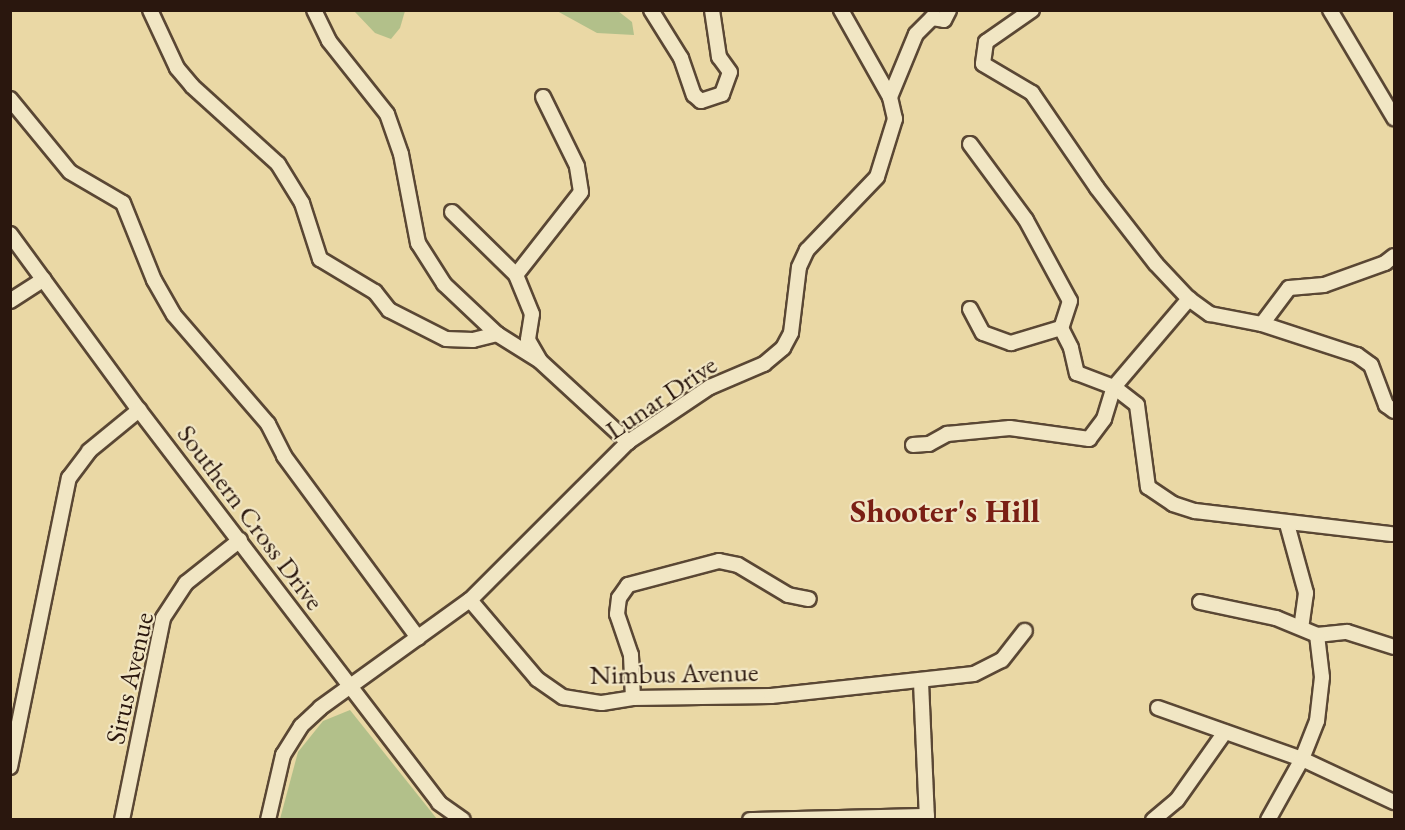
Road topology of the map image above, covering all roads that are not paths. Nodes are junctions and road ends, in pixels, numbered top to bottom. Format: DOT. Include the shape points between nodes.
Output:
graph roads {
  1 [pos="150,10"];
  2 [pos="314,10"];
  3 [pos="651,10"];
  4 [pos="712,10"];
  5 [pos="841,10"];
  6 [pos="949,10"];
  7 [pos="1032,10"];
  8 [pos="1330,10"];
  9 [pos="543,97"];
  10 [pos="890,97"];
  11 [pos="10,99"];
  12 [pos="1395,118"];
  13 [pos="970,144"];
  14 [pos="452,212"];
  15 [pos="10,234"];
  16 [pos="1395,256"];
  17 [pos="516,275"];
  18 [pos="44,279"];
  19 [pos="1189,299"];
  20 [pos="10,301"];
  21 [pos="970,309"];
  22 [pos="1262,324"];
  23 [pos="1061,328"];
  24 [pos="498,334"];
  25 [pos="540,361"];
  26 [pos="1114,387"];
  27 [pos="139,410"];
  28 [pos="1395,411"];
  29 [pos="628,442"];
  30 [pos="913,446"];
  31 [pos="1287,524"];
  32 [pos="1392,534"];
  33 [pos="240,540"];
  34 [pos="809,599"];
  35 [pos="470,600"];
  36 [pos="1200,602"];
  37 [pos="1300,627"];
  38 [pos="1025,631"];
  39 [pos="1317,635"];
  40 [pos="418,638"];
  41 [pos="1395,647"];
  42 [pos="921,682"];
  43 [pos="350,687"];
  44 [pos="633,698"];
  45 [pos="1158,708"];
  46 [pos="1225,732"];
  47 [pos="1302,759"];
  48 [pos="10,767"];
  49 [pos="1395,802"];
  50 [pos="927,818"];
  51 [pos="122,819"];
  52 [pos="268,819"];
  53 [pos="463,819"];
  54 [pos="750,819"];
  55 [pos="1153,819"];
  56 [pos="1268,819"];
  1 -- 24 [label="street" via="177,68 192,86 279,164 302,203 320,259 375,292 389,310 446,339 474,340"];
  2 -- 24 [label="street" via="328,41 387,114 401,154 418,243 444,284"];
  3 -- 4 [label="street" via="681,58 694,95 701,101 722,94 730,72 719,57"];
  5 -- 10 [label="street, Lunar Drive"];
  6 -- 10 [label="street" via="944,20 932,18 916,34"];
  7 -- 19 [label="street" via="986,42 982,64 1032,93 1097,188"];
  8 -- 12 [label="street"];
  9 -- 17 [label="street" via="577,166 581,192"];
  10 -- 29 [label="street, Lunar Drive" via="895,118 877,177 807,250 799,267 791,333 783,348 764,364 710,387"];
  11 -- 40 [label="street" via="70,172 123,203 154,280 174,315 268,424 284,456"];
  13 -- 23 [label="street" via="1026,220 1070,301"];
  14 -- 17 [label="street"];
  15 -- 18 [label="street, Southern Cross Drive"];
  16 -- 22 [label="street" via="1324,285 1288,288"];
  17 -- 25 [label="street" via="532,314 528,340"];
  18 -- 20 [label="street"];
  18 -- 27 [label="street, Southern Cross Drive"];
  19 -- 22 [label="street" via="1210,314"];
  19 -- 26 [label="street"];
  21 -- 23 [label="street" via="983,333 1011,343"];
  22 -- 28 [label="street" via="1357,355 1371,365 1386,405"];
  23 -- 26 [label="street" via="1077,373"];
  24 -- 25 [label="street"];
  25 -- 29 [label="street"];
  26 -- 30 [label="street" via="1104,419 1089,439 1010,428 956,433"];
  26 -- 31 [label="street" via="1137,405 1148,487 1173,504 1194,511"];
  27 -- 33 [label="street, Southern Cross Drive"];
  27 -- 48 [label="street" via="89,451 69,478"];
  29 -- 35 [label="street, Lunar Drive"];
  31 -- 32 [label="street"];
  31 -- 37 [label="street" via="1306,593"];
  33 -- 43 [label="street, Southern Cross Drive"];
  33 -- 51 [label="street, Sirus Avenue" via="186,583 163,618"];
  34 -- 44 [label="street" via="788,595 738,565 719,561 628,585 619,598 617,614 631,655"];
  35 -- 40 [label="street, Lunar Drive"];
  35 -- 44 [label="street, Nimbus Avenue" via="537,679 563,697 602,703"];
  36 -- 37 [label="street"];
  37 -- 39 [label="street"];
  38 -- 42 [label="street, Nimbus Avenue" via="1002,660 974,674"];
  39 -- 41 [label="street" via="1347,632"];
  39 -- 47 [label="street" via="1322,677 1317,721"];
  40 -- 43 [label="street, Lunar Drive"];
  42 -- 44 [label="street, Nimbus Avenue" via="771,696"];
  42 -- 50 [label="street"];
  43 -- 52 [label="street, Lunar Drive" via="301,726 283,755"];
  43 -- 53 [label="street, Southern Cross Drive" via="439,804"];
  45 -- 46 [label="street"];
  46 -- 47 [label="street"];
  46 -- 55 [label="street" via="1177,800"];
  47 -- 49 [label="street"];
  47 -- 56 [label="street"];
  50 -- 54 [label="street"];
}
